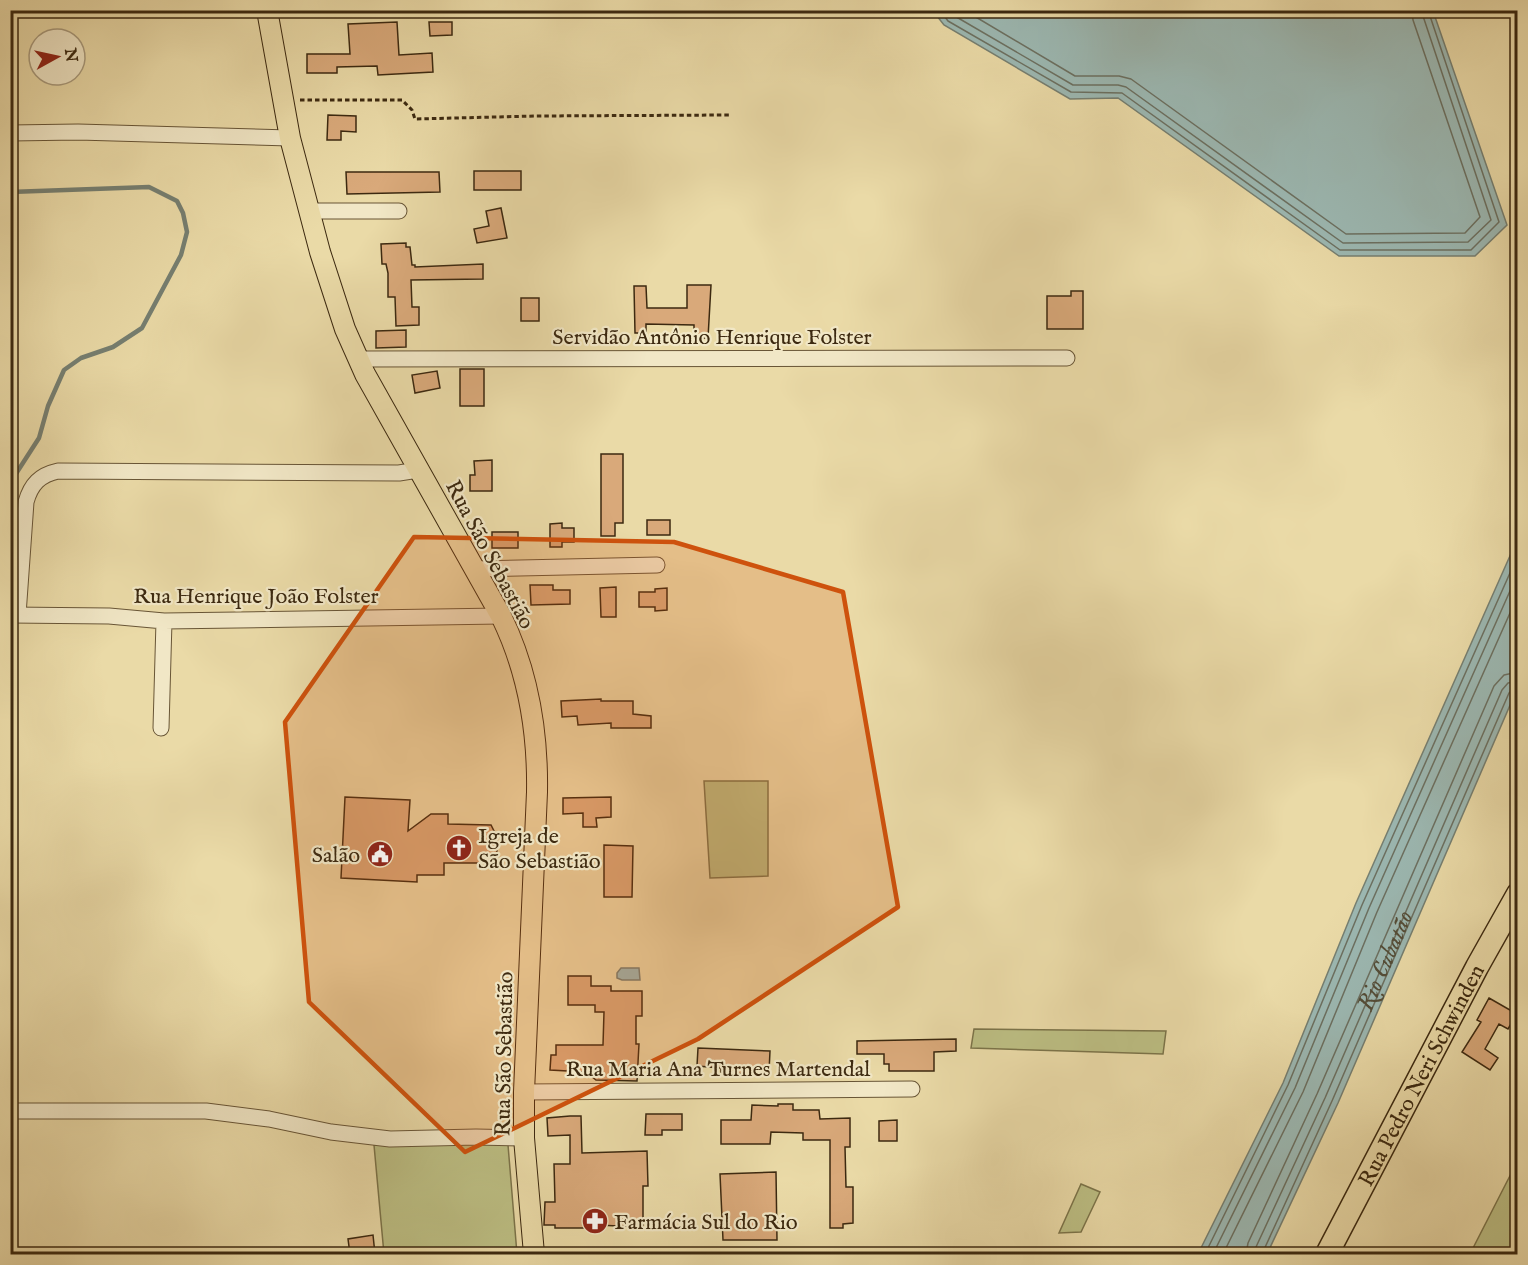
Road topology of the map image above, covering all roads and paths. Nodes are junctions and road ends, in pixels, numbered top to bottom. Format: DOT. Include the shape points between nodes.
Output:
graph roads {
  1 [pos="267,10"];
  2 [pos="633,10"];
  3 [pos="639,16"];
  4 [pos="283,100"];
  5 [pos="730,115"];
  6 [pos="10,133"];
  7 [pos="290,138"];
  8 [pos="309,211"];
  9 [pos="399,211"];
  10 [pos="1067,358"];
  11 [pos="358,359"];
  12 [pos="418,470"];
  13 [pos="657,565"];
  14 [pos="474,568"];
  15 [pos="14,615"];
  16 [pos="501,616"];
  17 [pos="164,621"];
  18 [pos="160,728"];
  19 [pos="1518,894"];
  20 [pos="912,1089"];
  21 [pos="524,1092"];
  22 [pos="10,1111"];
  23 [pos="524,1138"];
  24 [pos="534,1254"];
  25 [pos="1327,1254"];
  1 -- 4 [label="main road, Rua São Sebastião"];
  2 -- 3 [label="path"];
  4 -- 5 [label="path" via="402,100 415,119"];
  4 -- 7 [label="main road, Rua São Sebastião"];
  6 -- 7 [label="street"];
  7 -- 8 [label="main road, Rua São Sebastião"];
  8 -- 9 [label="street"];
  8 -- 11 [label="main road, Rua São Sebastião"];
  10 -- 11 [label="street, Servidão Antônio Henrique Folster"];
  11 -- 12 [label="main road, Rua São Sebastião"];
  12 -- 14 [label="main road, Rua São Sebastião"];
  12 -- 15 [label="street" via="50,473 36,481 26,501"];
  13 -- 14 [label="street"];
  14 -- 16 [label="main road, Rua São Sebastião"];
  15 -- 17 [label="street, Rua Henrique João Folster"];
  16 -- 17 [label="street, Rua Henrique João Folster"];
  16 -- 21 [label="main road, Rua São Sebastião" via="525,682 537,762"];
  17 -- 18 [label="street"];
  19 -- 25 [label="highway, Rua Pedro Neri Schwinden"];
  20 -- 21 [label="street, Rua Maria Ana Turnes Martendal"];
  21 -- 23 [label="main road, Rua São Sebastião"];
  22 -- 23 [label="street" via="206,1111 390,1139"];
  23 -- 24 [label="main road, Rua São Sebastião"];
}
